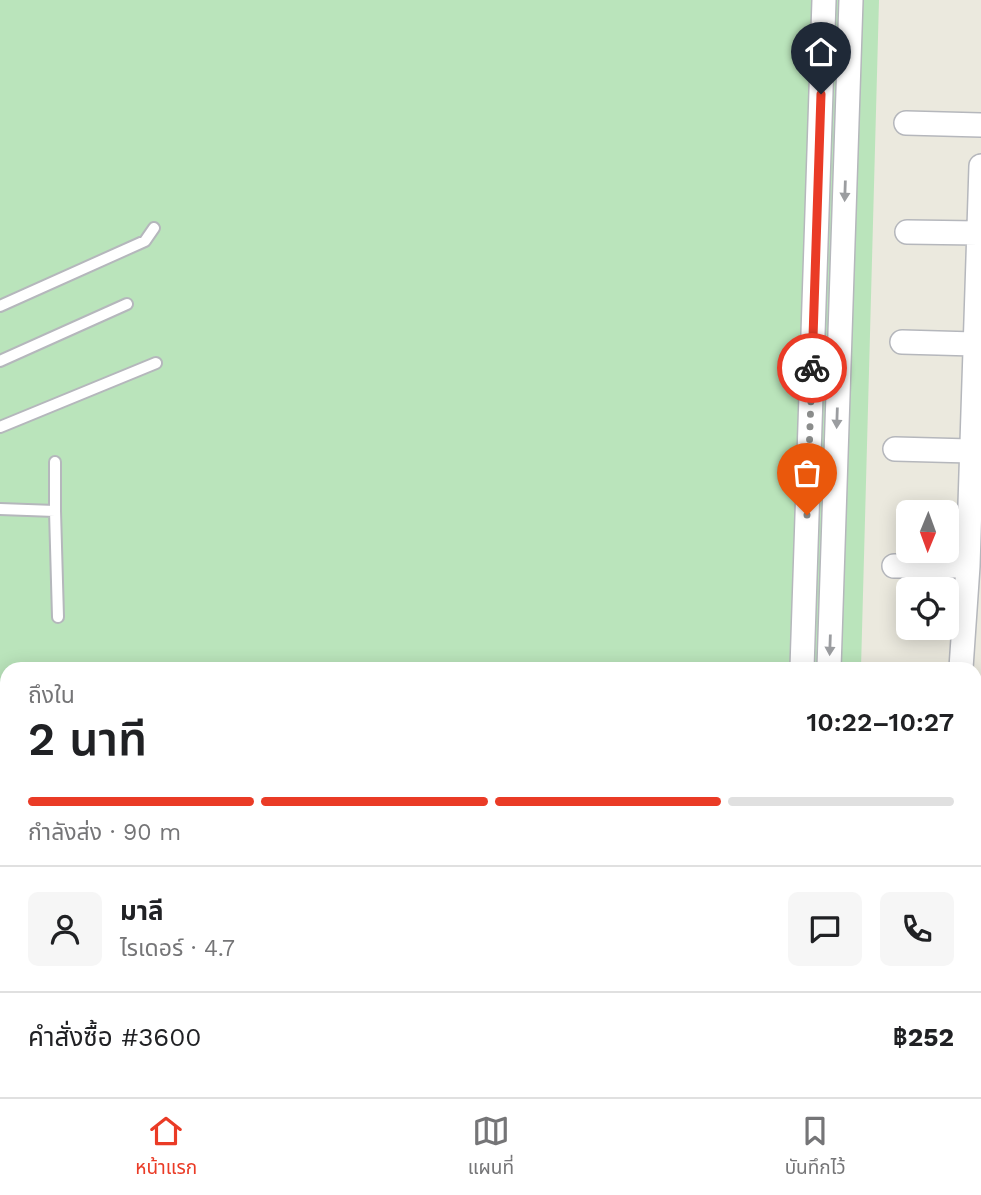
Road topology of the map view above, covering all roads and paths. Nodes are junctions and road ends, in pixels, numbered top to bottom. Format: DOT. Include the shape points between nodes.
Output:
graph roads {
  1 [pos="824,0"];
  2 [pos="851,0"];
  3 [pos="906,123"];
  4 [pos="981,125"];
  5 [pos="820,141"];
  6 [pos="847,142"];
  7 [pos="981,166"];
  8 [pos="154,228"];
  9 [pos="906,232"];
  10 [pos="978,233"];
  11 [pos="127,304"];
  12 [pos="0,306"];
  13 [pos="902,342"];
  14 [pos="974,344"];
  15 [pos="0,361"];
  16 [pos="156,363"];
  17 [pos="0,427"];
  18 [pos="895,449"];
  19 [pos="970,451"];
  20 [pos="55,462"];
  21 [pos="0,509"];
  22 [pos="55,511"];
  23 [pos="807,515"];
  24 [pos="834,516"];
  25 [pos="894,566"];
  26 [pos="968,566"];
  27 [pos="58,617"];
  28 [pos="802,662"];
  29 [pos="829,662"];
  30 [pos="961,662"];
  1 -- 5 [label="street"];
  2 -- 6 [label="street"];
  3 -- 4 [label="street"];
  5 -- 6 [label="street"];
  5 -- 23 [label="street"];
  6 -- 24 [label="street, one-way"];
  7 -- 10 [label="street"];
  8 -- 12 [label="lane" via="134,247"];
  9 -- 10 [label="street"];
  10 -- 14 [label="street"];
  11 -- 15 [label="lane"];
  13 -- 14 [label="street"];
  14 -- 19 [label="street"];
  16 -- 17 [label="lane"];
  18 -- 19 [label="street"];
  19 -- 26 [label="street"];
  20 -- 22 [label="lane"];
  21 -- 22 [label="lane"];
  22 -- 27 [label="lane"];
  23 -- 24 [label="street"];
  23 -- 28 [label="street"];
  24 -- 29 [label="street, one-way"];
  25 -- 26 [label="street"];
  26 -- 30 [label="street"];
}
